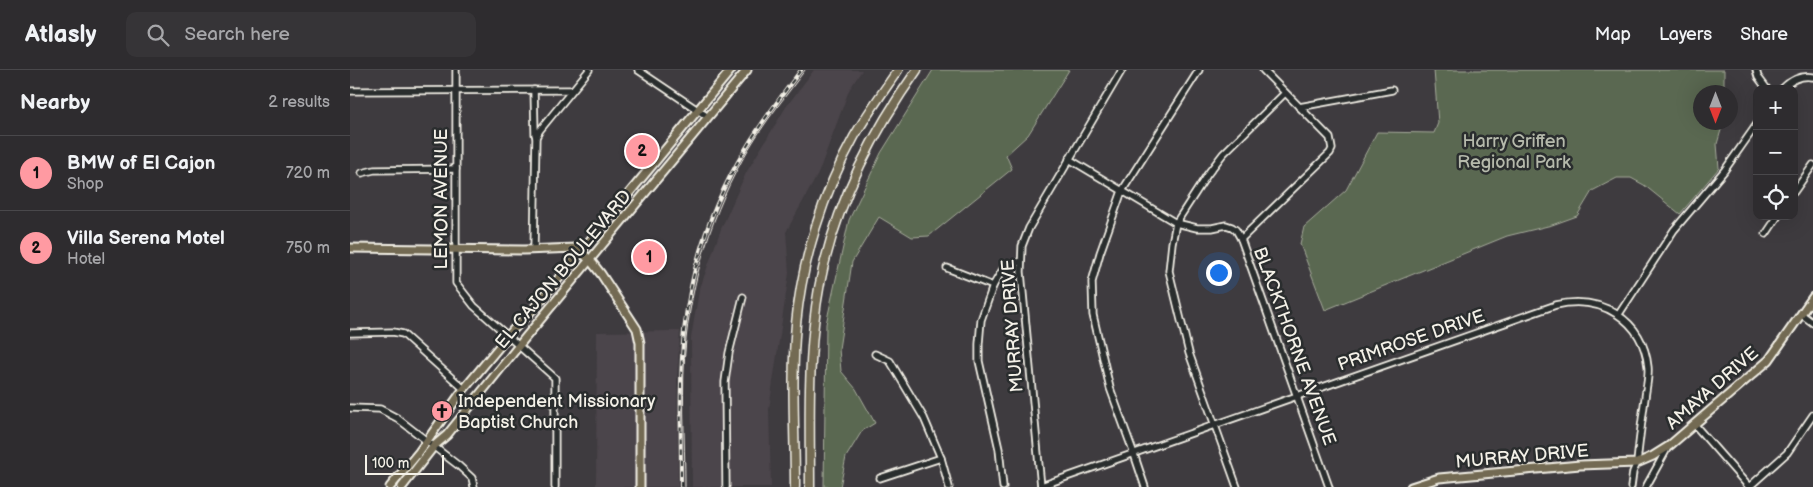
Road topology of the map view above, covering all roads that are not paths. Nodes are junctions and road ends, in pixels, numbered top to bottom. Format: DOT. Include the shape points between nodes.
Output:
graph roads {
  1 [pos="456,70"];
  2 [pos="589,70"];
  3 [pos="638,70"];
  4 [pos="731,70"];
  5 [pos="746,70"];
  6 [pos="898,70"];
  7 [pos="916,70"];
  8 [pos="1122,70"];
  9 [pos="1199,70"];
  10 [pos="1263,70"];
  11 [pos="1756,70"];
  12 [pos="1813,77"];
  13 [pos="1764,85"];
  14 [pos="1787,85"];
  15 [pos="534,90"];
  16 [pos="572,90"];
  17 [pos="1392,90"];
  18 [pos="350,91"];
  19 [pos="456,91"];
  20 [pos="1285,93"];
  21 [pos="1299,107"];
  22 [pos="697,110"];
  23 [pos="708,117"];
  24 [pos="1753,130"];
  25 [pos="536,137"];
  26 [pos="1069,159"];
  27 [pos="1813,164"];
  28 [pos="456,169"];
  29 [pos="362,173"];
  30 [pos="1798,186"];
  31 [pos="1122,191"];
  32 [pos="1775,220"];
  33 [pos="1176,224"];
  34 [pos="1766,234"];
  35 [pos="1241,239"];
  36 [pos="350,248"];
  37 [pos="456,248"];
  38 [pos="534,250"];
  39 [pos="581,252"];
  40 [pos="590,260"];
  41 [pos="1020,261"];
  42 [pos="947,268"];
  43 [pos="993,286"];
  44 [pos="1813,297"];
  45 [pos="743,298"];
  46 [pos="1619,314"];
  47 [pos="1801,314"];
  48 [pos="1813,323"];
  49 [pos="350,333"];
  50 [pos="507,337"];
  51 [pos="518,346"];
  52 [pos="875,354"];
  53 [pos="464,388"];
  54 [pos="1297,396"];
  55 [pos="350,408"];
  56 [pos="1813,415"];
  57 [pos="1694,424"];
  58 [pos="1214,425"];
  59 [pos="427,440"];
  60 [pos="434,446"];
  61 [pos="1669,446"];
  62 [pos="1134,454"];
  63 [pos="941,458"];
  64 [pos="1637,463"];
  65 [pos="880,478"];
  66 [pos="390,487"];
  67 [pos="402,487"];
  68 [pos="474,487"];
  69 [pos="555,487"];
  70 [pos="640,487"];
  71 [pos="726,487"];
  72 [pos="795,487"];
  73 [pos="810,487"];
  74 [pos="949,487"];
  75 [pos="1003,487"];
  76 [pos="1041,487"];
  77 [pos="1145,487"];
  78 [pos="1236,487"];
  79 [pos="1329,487"];
  80 [pos="1411,487"];
  81 [pos="1631,487"];
  82 [pos="1646,487"];
  83 [pos="1749,487"];
  1 -- 19 [label="street, LEMON AVENUE"];
  2 -- 16 [label="street"];
  3 -- 22 [label="street"];
  4 -- 22 [label="main road, EL CAJON BOULEVARD"];
  5 -- 23 [label="main road, EL CAJON BOULEVARD"];
  6 -- 72 [label="highway" via="854,137 820,216 808,258 796,324"];
  7 -- 73 [label="highway" via="869,144 833,229 823,265 814,323"];
  8 -- 26 [label="street, MURRAY DRIVE"];
  9 -- 31 [label="street"];
  10 -- 20 [label="street, BLACKTHORNE AVENUE"];
  11 -- 13 [label="street"];
  12 -- 14 [label="street" via="1797,78"];
  15 -- 16 [label="street"];
  15 -- 19 [label="street"];
  15 -- 25 [label="street"];
  16 -- 25 [label="street"];
  17 -- 21 [label="street"];
  18 -- 19 [label="street"];
  19 -- 28 [label="street, LEMON AVENUE"];
  20 -- 21 [label="street, BLACKTHORNE AVENUE"];
  20 -- 33 [label="street" via="1223,154"];
  21 -- 35 [label="street, BLACKTHORNE AVENUE" via="1330,138 1332,149"];
  22 -- 23 [label="street"];
  22 -- 39 [label="main road, EL CAJON BOULEVARD"];
  23 -- 40 [label="main road, EL CAJON BOULEVARD"];
  24 -- 46 [label="street" via="1724,171 1674,230"];
  25 -- 38 [label="street"];
  26 -- 31 [label="street"];
  26 -- 41 [label="street, MURRAY DRIVE" via="1029,228"];
  27 -- 30 [label="street"];
  28 -- 29 [label="street"];
  28 -- 37 [label="street, LEMON AVENUE"];
  31 -- 33 [label="street"];
  31 -- 62 [label="street" via="1094,270 1092,308 1110,388"];
  32 -- 34 [label="street"];
  33 -- 35 [label="street" via="1197,228 1226,225 1232,227"];
  33 -- 58 [label="street" via="1170,271 1189,353"];
  35 -- 54 [label="street, BLACKTHORNE AVENUE"];
  36 -- 37 [label="main road"];
  37 -- 38 [label="main road"];
  37 -- 50 [label="street, LEMON AVENUE" via="458,288"];
  38 -- 39 [label="main road" via="576,248"];
  39 -- 40 [label="main road"];
  39 -- 50 [label="main road, EL CAJON BOULEVARD"];
  40 -- 51 [label="main road, EL CAJON BOULEVARD"];
  40 -- 70 [label="main road" via="637,329 640,343"];
  41 -- 43 [label="street" via="1003,269"];
  41 -- 76 [label="street, MURRAY DRIVE"];
  42 -- 43 [label="street"];
  43 -- 75 [label="street" via="981,320 978,344 999,449"];
  44 -- 47 [label="main road, AMAYA DRIVE"];
  45 -- 71 [label="street" via="729,353 726,382"];
  46 -- 54 [label="street, PRIMROSE DRIVE" via="1591,303 1556,305"];
  46 -- 64 [label="street, PRIMROSE DRIVE" via="1643,346 1648,366"];
  47 -- 48 [label="street"];
  47 -- 57 [label="main road, AMAYA DRIVE" via="1769,360"];
  49 -- 53 [label="street" via="403,334"];
  50 -- 51 [label="street, LEMON AVENUE"];
  50 -- 53 [label="main road, EL CAJON BOULEVARD"];
  51 -- 60 [label="main road, EL CAJON BOULEVARD" via="447,435"];
  51 -- 69 [label="street, LEMON AVENUE" via="555,378"];
  52 -- 63 [label="street" via="890,361 924,418"];
  53 -- 59 [label="main road, EL CAJON BOULEVARD"];
  54 -- 58 [label="street, PRIMROSE DRIVE"];
  54 -- 79 [label="street, BLACKTHORNE AVENUE"];
  55 -- 59 [label="street" via="384,410"];
  56 -- 83 [label="street" via="1787,453"];
  57 -- 61 [label="main road, AMAYA DRIVE"];
  57 -- 83 [label="street"];
  58 -- 62 [label="street, PRIMROSE DRIVE"];
  58 -- 78 [label="street"];
  59 -- 60 [label="street"];
  59 -- 66 [label="main road, EL CAJON BOULEVARD"];
  60 -- 67 [label="main road, EL CAJON BOULEVARD"];
  60 -- 68 [label="street" via="472,478"];
  61 -- 64 [label="main road, AMAYA DRIVE"];
  61 -- 82 [label="street"];
  62 -- 76 [label="street, PRIMROSE DRIVE"];
  62 -- 77 [label="street"];
  63 -- 65 [label="street"];
  63 -- 74 [label="street"];
  64 -- 80 [label="main road, MURRAY DRIVE" via="1439,478"];
  64 -- 81 [label="street, PRIMROSE DRIVE"];
}
